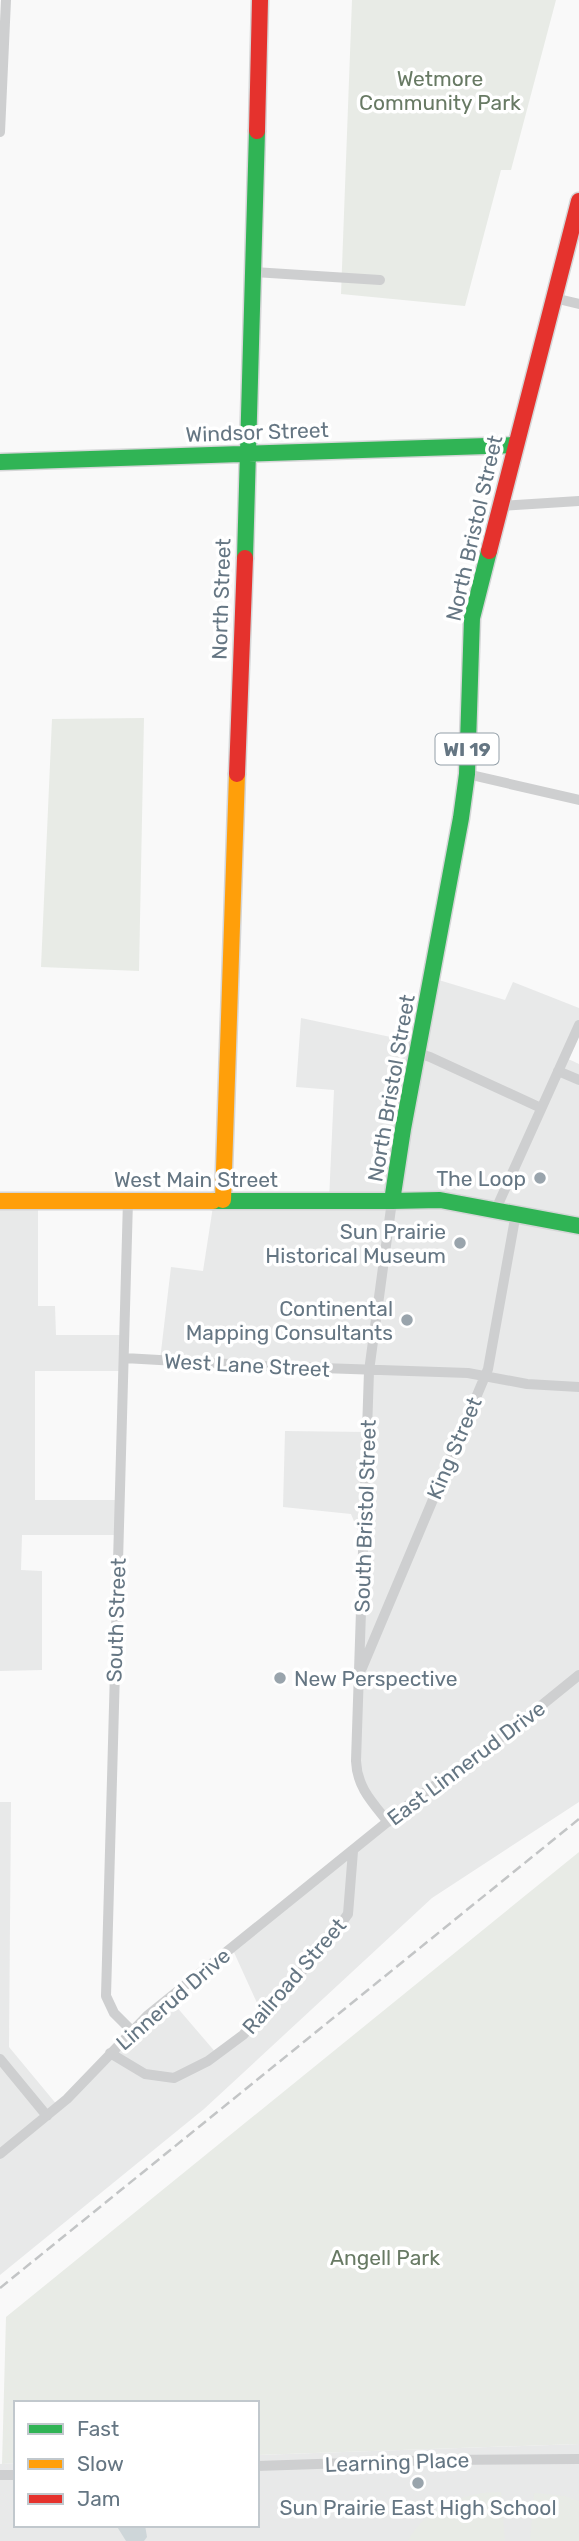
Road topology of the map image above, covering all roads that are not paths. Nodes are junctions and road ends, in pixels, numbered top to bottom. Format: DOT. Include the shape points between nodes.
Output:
graph roads {
  1 [pos="6,0"];
  2 [pos="260,0"];
  3 [pos="0,132"];
  4 [pos="579,201"];
  5 [pos="253,272"];
  6 [pos="380,280"];
  7 [pos="554,298"];
  8 [pos="579,304"];
  9 [pos="515,445"];
  10 [pos="466,446"];
  11 [pos="248,453"];
  12 [pos="0,462"];
  13 [pos="509,472"];
  14 [pos="579,501"];
  15 [pos="500,506"];
  16 [pos="467,774"];
  17 [pos="579,800"];
  18 [pos="579,1025"];
  19 [pos="417,1054"];
  20 [pos="558,1071"];
  21 [pos="579,1080"];
  22 [pos="541,1108"];
  23 [pos="128,1200"];
  24 [pos="223,1200"];
  25 [pos="0,1201"];
  26 [pos="392,1201"];
  27 [pos="496,1209"];
  28 [pos="516,1213"];
  29 [pos="579,1226"];
  30 [pos="124,1358"];
  31 [pos="369,1371"];
  32 [pos="485,1376"];
  33 [pos="579,1387"];
  34 [pos="360,1674"];
  35 [pos="579,1675"];
  36 [pos="388,1822"];
  37 [pos="353,1851"];
  38 [pos="131,2030"];
  39 [pos="110,2053"];
  40 [pos="0,2059"];
  41 [pos="47,2116"];
  42 [pos="0,2154"];
  43 [pos="579,2459"];
  44 [pos="259,2466"];
  1 -- 3 [label="street"];
  2 -- 5 [label="main road, North Street"];
  4 -- 7 [label="main road, North Bristol Street"];
  5 -- 6 [label="street"];
  5 -- 11 [label="main road, North Street"];
  7 -- 8 [label="street"];
  7 -- 9 [label="main road, North Bristol Street"];
  9 -- 10 [label="main road, Windsor Street"];
  9 -- 13 [label="main road, North Bristol Street / WI 19"];
  10 -- 11 [label="main road, Windsor Street"];
  10 -- 13 [label="main road" via="494,458"];
  11 -- 12 [label="main road, Windsor Street"];
  11 -- 24 [label="main road, North Street"];
  13 -- 15 [label="main road, North Bristol Street / WI 19"];
  14 -- 15 [label="street"];
  15 -- 16 [label="main road, North Bristol Street / WI 19" via="472,618"];
  16 -- 17 [label="street"];
  16 -- 19 [label="main road, North Bristol Street / WI 19"];
  18 -- 20 [label="street"];
  19 -- 22 [label="street"];
  19 -- 26 [label="main road, North Bristol Street / WI 19"];
  20 -- 21 [label="street"];
  20 -- 22 [label="street"];
  22 -- 27 [label="street"];
  23 -- 24 [label="main road, West Main Street"];
  23 -- 25 [label="main road, West Main Street"];
  23 -- 30 [label="street, South Street"];
  24 -- 26 [label="main road, West Main Street"];
  26 -- 27 [label="main road, West Main Street" via="440,1200"];
  26 -- 31 [label="street, South Bristol Street"];
  27 -- 28 [label="main road, West Main Street"];
  28 -- 29 [label="main road, West Main Street"];
  28 -- 32 [label="street, King Street"];
  30 -- 31 [label="street, West Lane Street"];
  30 -- 38 [label="street, South Street" via="106,1996 114,2013"];
  31 -- 32 [label="street, West Lane Street"];
  31 -- 34 [label="street, South Bristol Street"];
  32 -- 33 [label="street, West Lane Street"];
  32 -- 34 [label="street, King Street"];
  34 -- 36 [label="street, South Bristol Street" via="356,1773 364,1793"];
  35 -- 36 [label="street, East Linnerud Drive"];
  36 -- 37 [label="street, East Linnerud Drive"];
  37 -- 38 [label="street, Linnerud Drive"];
  37 -- 39 [label="street, Railroad Street" via="348,1914 243,2035 208,2061 174,2078 145,2074"];
  38 -- 39 [label="street, Linnerud Drive"];
  39 -- 41 [label="street, Linnerud Drive"];
  40 -- 41 [label="street"];
  41 -- 42 [label="street, Linnerud Drive"];
  43 -- 44 [label="street, Learning Place"];
}
